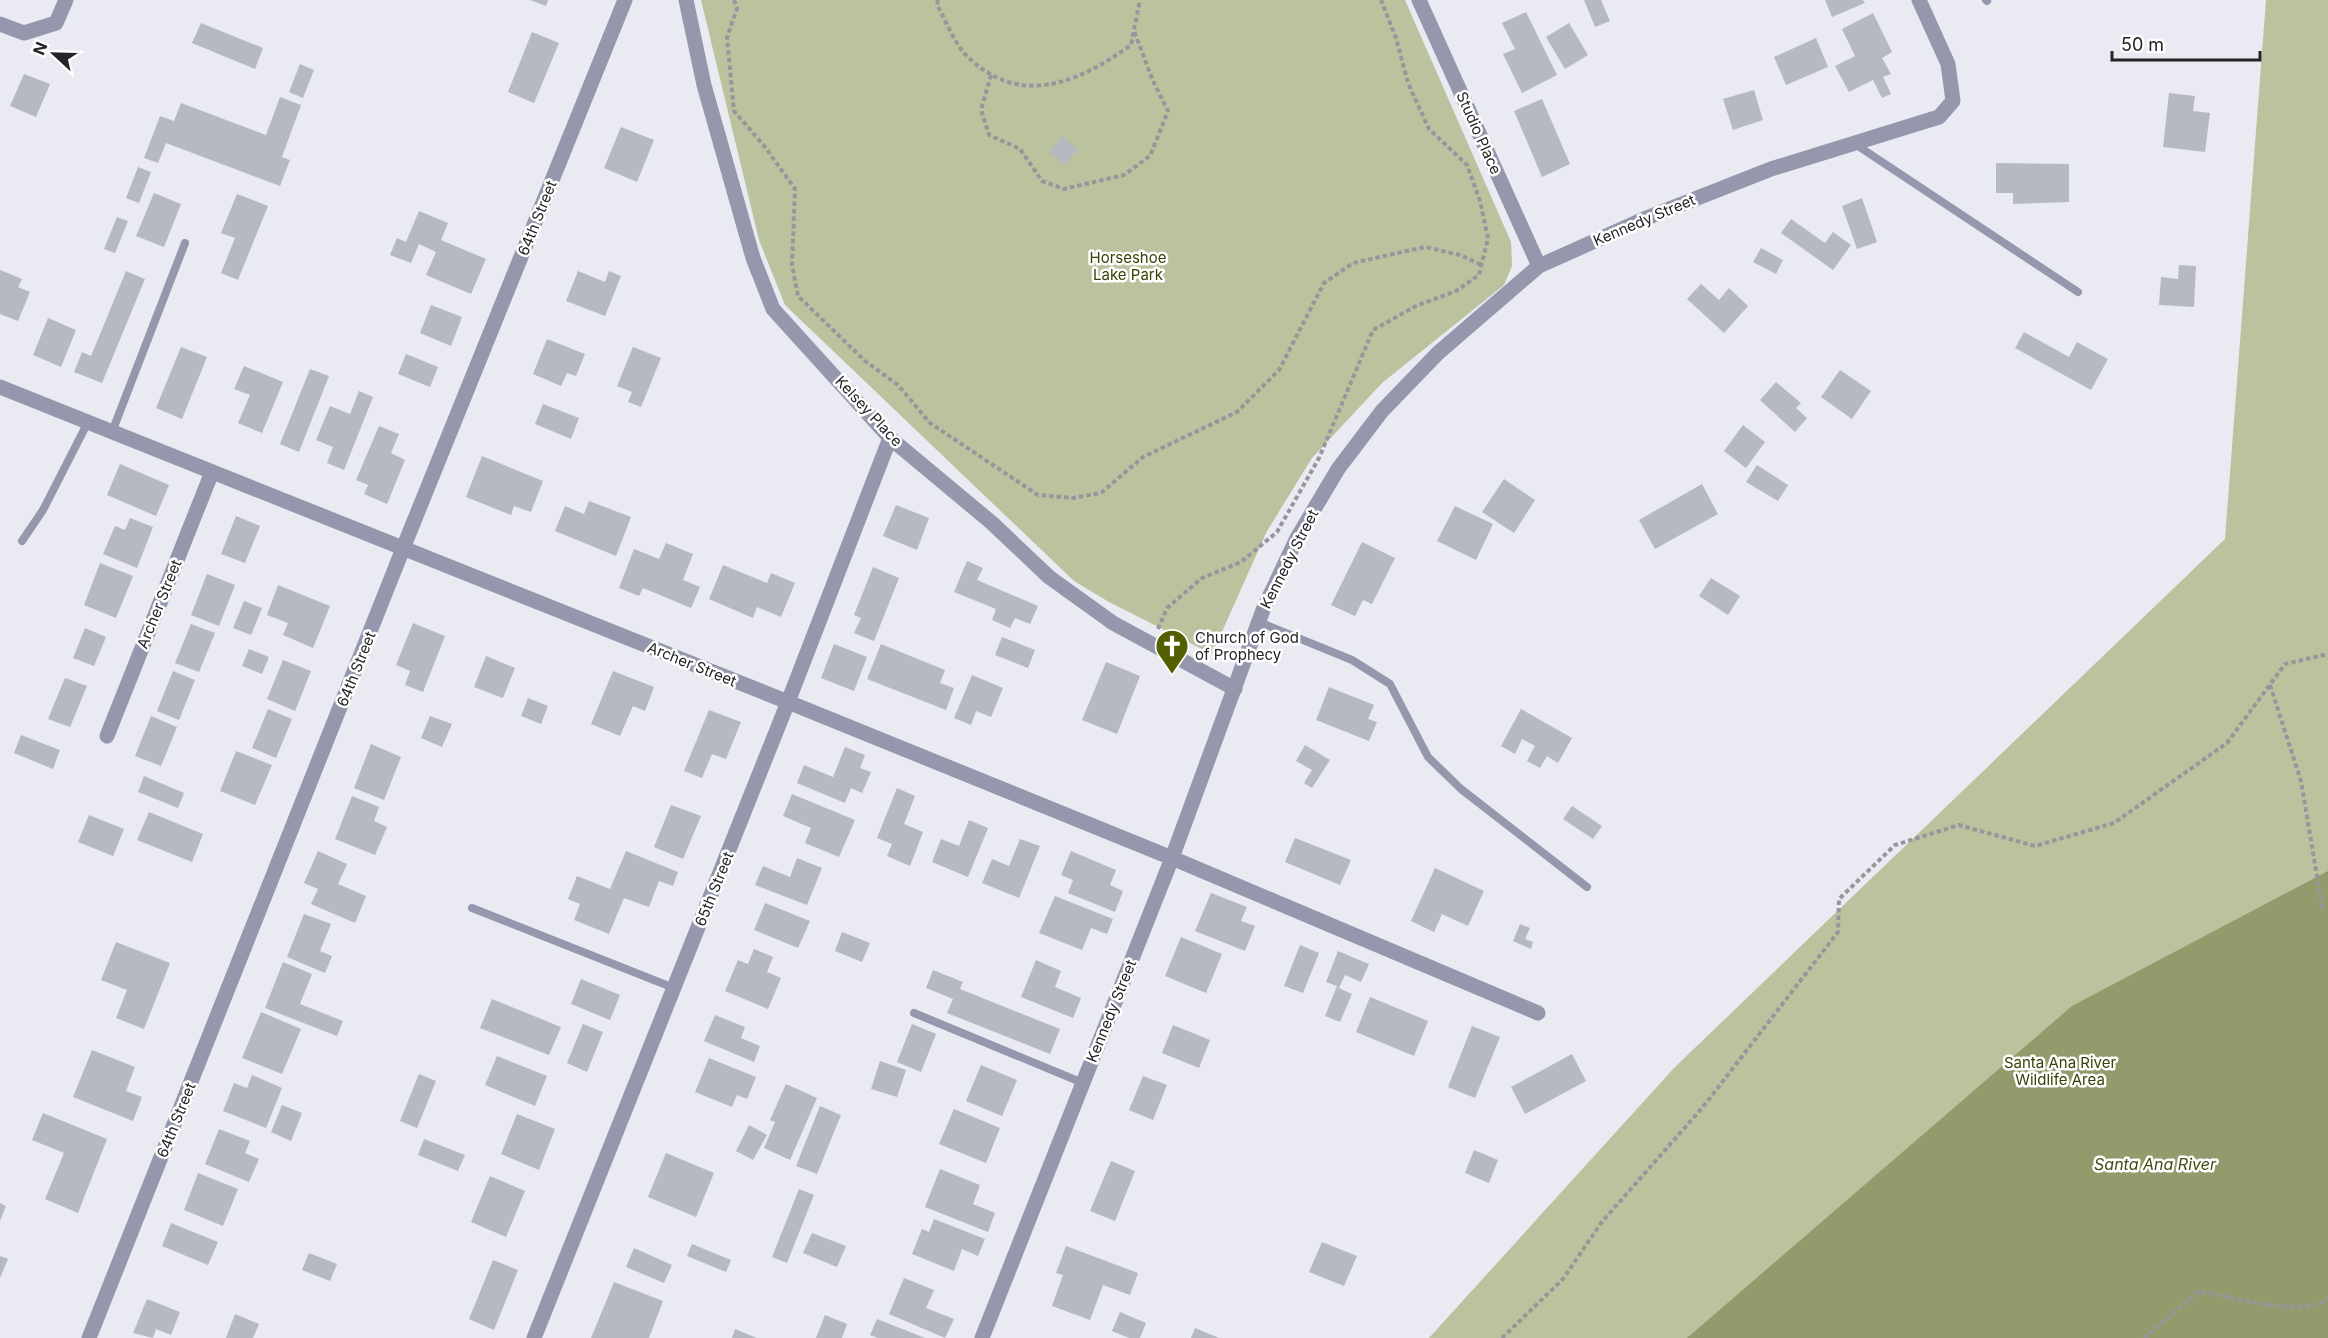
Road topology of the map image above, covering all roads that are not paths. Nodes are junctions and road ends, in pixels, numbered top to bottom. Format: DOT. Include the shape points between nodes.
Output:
graph roads {
  1 [pos="66,0"];
  2 [pos="625,0"];
  3 [pos="686,0"];
  4 [pos="1419,0"];
  5 [pos="1919,0"];
  6 [pos="0,24"];
  7 [pos="1855,144"];
  8 [pos="185,243"];
  9 [pos="1539,266"];
  10 [pos="2078,292"];
  11 [pos="0,387"];
  12 [pos="88,422"];
  13 [pos="112,432"];
  14 [pos="890,438"];
  15 [pos="212,472"];
  16 [pos="22,541"];
  17 [pos="404,548"];
  18 [pos="1259,622"];
  19 [pos="1235,689"];
  20 [pos="788,702"];
  21 [pos="107,736"];
  22 [pos="1172,858"];
  23 [pos="1587,887"];
  24 [pos="472,908"];
  25 [pos="674,988"];
  26 [pos="914,1013"];
  27 [pos="1538,1013"];
  28 [pos="1083,1083"];
  29 [pos="89,1338"];
  30 [pos="534,1338"];
  31 [pos="982,1338"];
  1 -- 6 [label="street" via="56,23 24,33"];
  2 -- 17 [label="street, 64th Street"];
  3 -- 14 [label="street, Kelsey Place" via="704,85 745,230 773,309"];
  4 -- 9 [label="street, Studio Place"];
  5 -- 7 [label="street, Kennedy Street" via="1948,64 1953,101 1939,117"];
  7 -- 9 [label="street, Kennedy Street" via="1771,169"];
  7 -- 10 [label="lane"];
  8 -- 13 [label="lane"];
  9 -- 18 [label="street, Kennedy Street" via="1438,353 1382,411 1338,469 1297,538"];
  11 -- 12 [label="street, Archer Street"];
  12 -- 13 [label="street, Archer Street"];
  12 -- 16 [label="lane" via="44,510"];
  13 -- 15 [label="street, Archer Street"];
  14 -- 19 [label="street, Kelsey Place" via="992,523 1049,577 1113,623"];
  14 -- 20 [label="street, 65th Street"];
  15 -- 17 [label="street, Archer Street"];
  15 -- 21 [label="street, Archer Street"];
  17 -- 20 [label="street, Archer Street"];
  17 -- 29 [label="street, 64th Street"];
  18 -- 19 [label="street, Kennedy Street"];
  18 -- 23 [label="lane" via="1352,660 1390,684 1428,757 1461,789"];
  19 -- 22 [label="street, Kennedy Street"];
  20 -- 22 [label="street, Archer Street"];
  20 -- 25 [label="street, 65th Street"];
  22 -- 27 [label="street, Archer Street"];
  22 -- 28 [label="street, Kennedy Street"];
  24 -- 25 [label="lane"];
  25 -- 30 [label="street, 65th Street"];
  26 -- 28 [label="lane"];
  28 -- 31 [label="street, Kennedy Street"];
}
